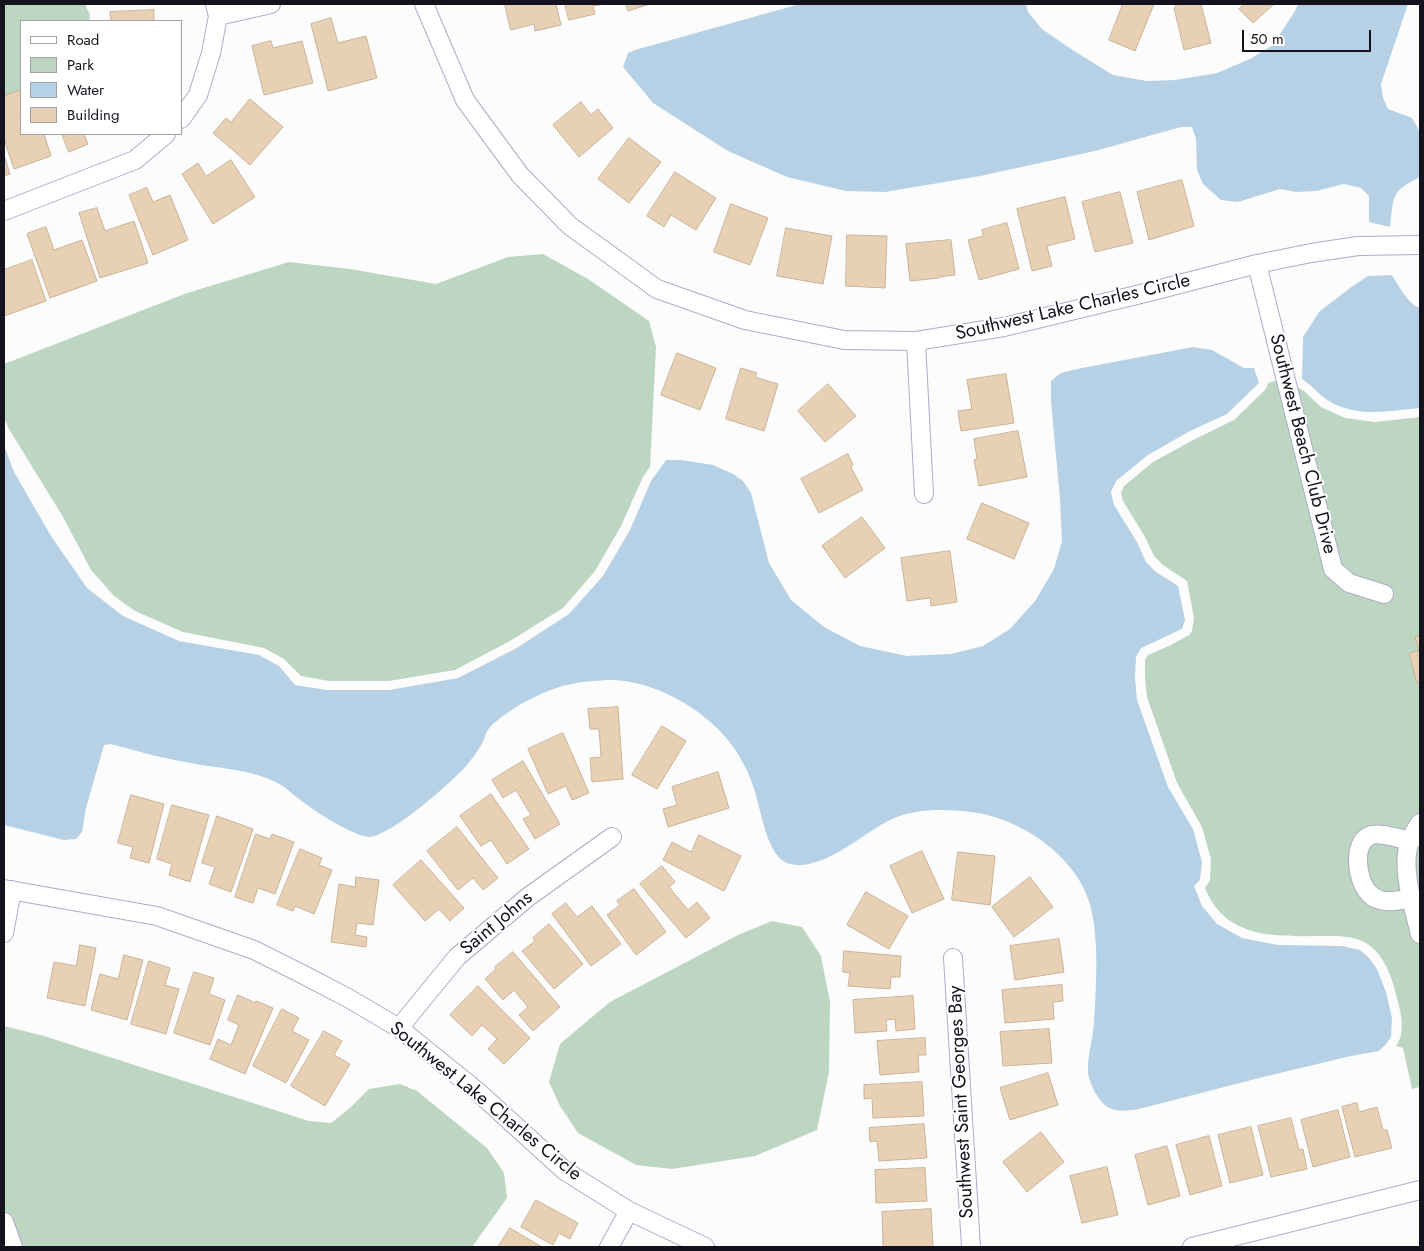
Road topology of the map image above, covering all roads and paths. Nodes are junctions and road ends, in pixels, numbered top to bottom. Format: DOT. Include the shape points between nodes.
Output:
graph roads {
  1 [pos="271,4"];
  2 [pos="424,4"];
  3 [pos="216,10"];
  4 [pos="182,118"];
  5 [pos="165,135"];
  6 [pos="4,211"];
  7 [pos="1420,245"];
  8 [pos="1257,264"];
  9 [pos="916,341"];
  10 [pos="924,494"];
  11 [pos="1384,594"];
  12 [pos="1420,823"];
  13 [pos="612,837"];
  14 [pos="1411,841"];
  15 [pos="8,890"];
  16 [pos="1411,898"];
  17 [pos="4,933"];
  18 [pos="1420,934"];
  19 [pos="953,958"];
  20 [pos="399,1028"];
  21 [pos="1420,1190"];
  22 [pos="629,1211"];
  23 [pos="4,1222"];
  24 [pos="13,1247"];
  25 [pos="609,1247"];
  26 [pos="705,1247"];
  27 [pos="971,1247"];
  28 [pos="1192,1247"];
  1 -- 3 [label="street"];
  2 -- 9 [label="street, Southwest Lake Charles Circle" via="465,100 520,175 570,226 657,289 745,320 844,340"];
  3 -- 4 [label="street" via="211,53 198,96"];
  5 -- 6 [label="street" via="135,160"];
  7 -- 8 [label="street, Southwest Lake Charles Circle" via="1358,246"];
  8 -- 9 [label="street, Southwest Lake Charles Circle" via="1014,325"];
  8 -- 11 [label="street, Southwest Beach Club Drive" via="1333,568 1349,583"];
  9 -- 10 [label="street"];
  12 -- 14 [label="street"];
  13 -- 20 [label="street, Saint Johns" via="528,897 457,957"];
  14 -- 16 [label="street" via="1407,872"];
  14 -- 16 [label="street" via="1374,834 1361,843 1358,854 1359,872 1368,893 1382,901"];
  15 -- 17 [label="street"];
  15 -- 20 [label="street, Southwest Lake Charles Circle" via="156,916 254,950"];
  16 -- 18 [label="street"];
  19 -- 27 [label="street, Southwest Saint Georges Bay"];
  20 -- 22 [label="street, Southwest Lake Charles Circle" via="477,1091 564,1171"];
  21 -- 28 [label="street"];
  22 -- 25 [label="street"];
  22 -- 26 [label="street, Southwest Lake Charles Circle"];
  23 -- 24 [label="street"];
}
